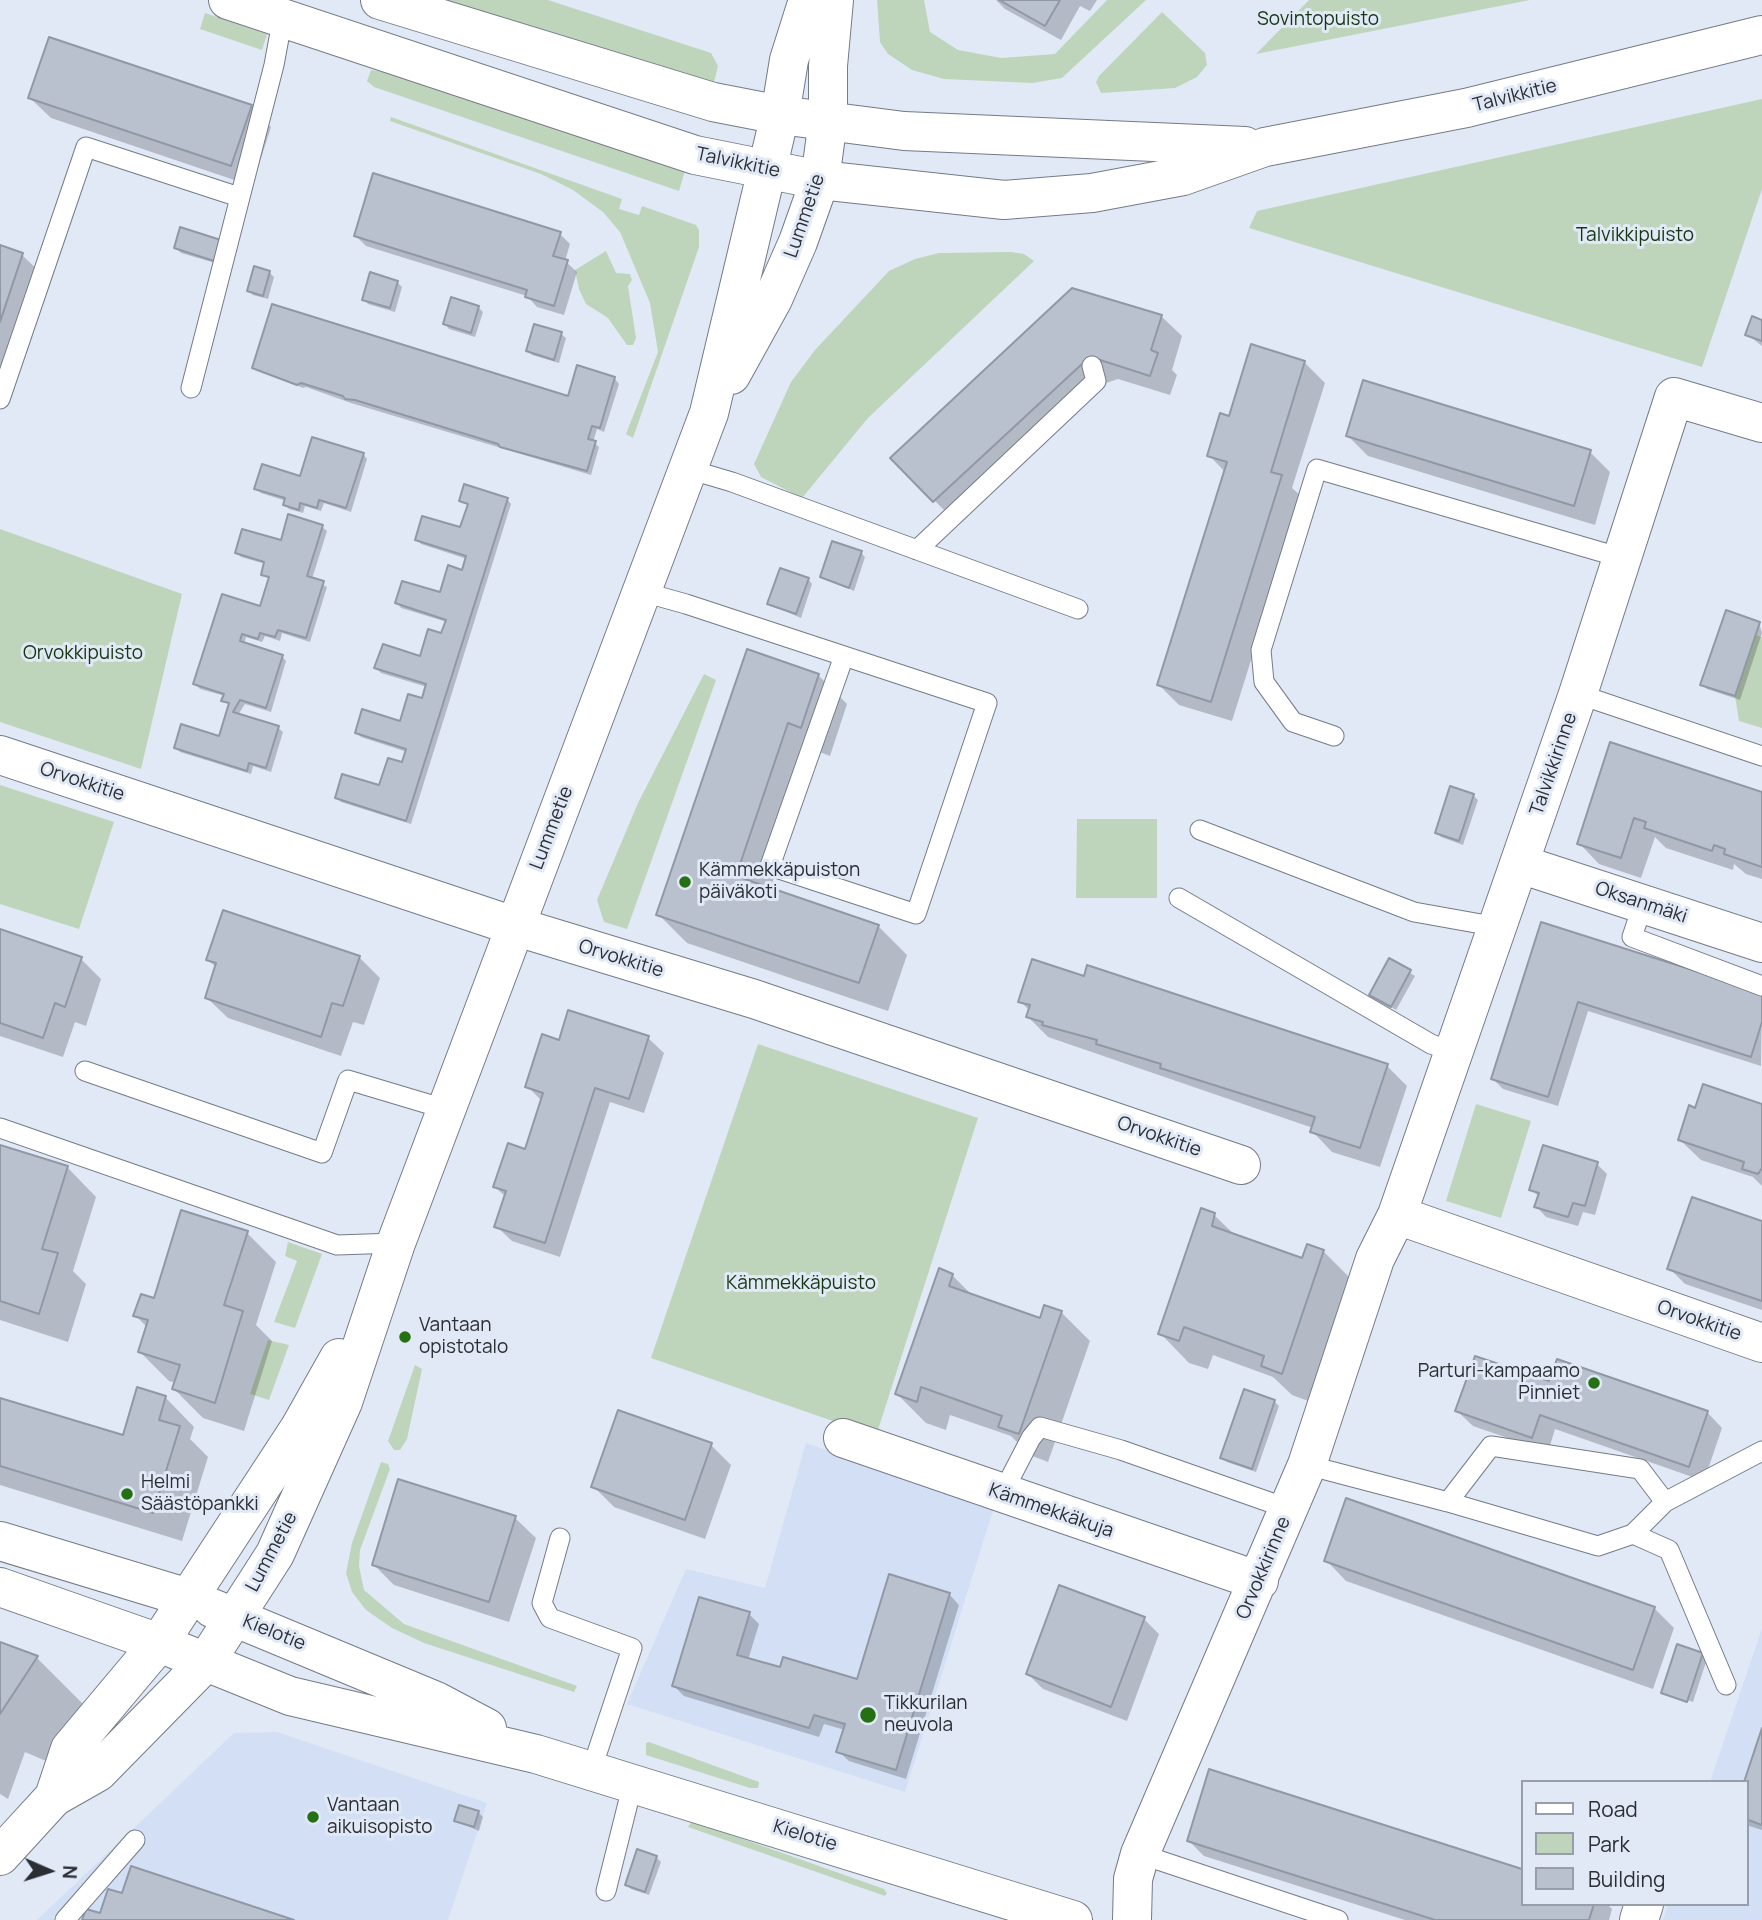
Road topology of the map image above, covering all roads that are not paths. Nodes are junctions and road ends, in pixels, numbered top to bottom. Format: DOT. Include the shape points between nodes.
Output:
graph roads {
  1 [pos="228,0"];
  2 [pos="380,0"];
  3 [pos="808,0"];
  4 [pos="834,0"];
  5 [pos="284,10"];
  6 [pos="1762,35"];
  7 [pos="780,114"];
  8 [pos="828,120"];
  9 [pos="1265,147"];
  10 [pos="764,169"];
  11 [pos="820,180"];
  12 [pos="239,197"];
  13 [pos="1092,366"];
  14 [pos="191,388"];
  15 [pos="0,399"];
  16 [pos="709,413"];
  17 [pos="1762,423"];
  18 [pos="688,469"];
  19 [pos="917,550"];
  20 [pos="1622,558"];
  21 [pos="642,592"];
  22 [pos="1078,609"];
  23 [pos="844,656"];
  24 [pos="1578,694"];
  25 [pos="1335,737"];
  26 [pos="0,755"];
  27 [pos="1762,756"];
  28 [pos="1200,830"];
  29 [pos="1520,864"];
  30 [pos="1179,898"];
  31 [pos="1643,904"];
  32 [pos="514,926"];
  33 [pos="1498,927"];
  34 [pos="1762,943"];
  35 [pos="1762,986"];
  36 [pos="1453,1052"];
  37 [pos="85,1072"];
  38 [pos="445,1109"];
  39 [pos="0,1128"];
  40 [pos="1241,1165"];
  41 [pos="1397,1215"];
  42 [pos="396,1243"];
  43 [pos="1762,1343"];
  44 [pos="843,1438"];
  45 [pos="1762,1451"];
  46 [pos="1307,1465"];
  47 [pos="1002,1494"];
  48 [pos="1448,1502"];
  49 [pos="1665,1502"];
  50 [pos="1289,1510"];
  51 [pos="1633,1534"];
  52 [pos="560,1538"];
  53 [pos="0,1541"];
  54 [pos="1259,1581"];
  55 [pos="0,1587"];
  56 [pos="188,1598"];
  57 [pos="234,1618"];
  58 [pos="159,1643"];
  59 [pos="205,1662"];
  60 [pos="1727,1685"];
  61 [pos="536,1754"];
  62 [pos="591,1771"];
  63 [pos="633,1783"];
  64 [pos="54,1797"];
  65 [pos="135,1840"];
  66 [pos="1140,1854"];
  67 [pos="0,1856"];
  68 [pos="606,1891"];
  69 [pos="65,1920"];
  70 [pos="1073,1920"];
  71 [pos="1132,1920"];
  72 [pos="1338,1920"];
  1 -- 5 [label="street, Talvikkitie"];
  2 -- 7 [label="street, Talvikkitie" via="713,102"];
  3 -- 7 [label="street, Lummetie" via="789,60"];
  4 -- 8 [label="street, Lummetie"];
  5 -- 10 [label="street, Talvikkitie" via="695,155"];
  5 -- 12 [label="lane"];
  6 -- 9 [label="street, Talvikkitie" via="1466,108"];
  7 -- 8 [label="street, Talvikkitie"];
  7 -- 10 [label="street, Lummetie"];
  8 -- 9 [label="street, Talvikkitie" via="904,131"];
  8 -- 11 [label="street, Lummetie"];
  9 -- 11 [label="street, Talvikkitie" via="1182,176 1092,193 1017,199"];
  10 -- 11 [label="street, Talvikkitie"];
  10 -- 16 [label="street, Lummetie"];
  11 -- 16 [label="street, Lummetie" via="773,299"];
  12 -- 14 [label="lane"];
  12 -- 15 [label="lane" via="86,147"];
  13 -- 19 [label="lane" via="1097,382"];
  16 -- 18 [label="street, Lummetie"];
  17 -- 20 [label="street, Talvikkirinne" via="1674,397"];
  18 -- 19 [label="lane"];
  18 -- 21 [label="street, Lummetie"];
  19 -- 22 [label="lane"];
  20 -- 24 [label="street, Talvikkirinne"];
  20 -- 25 [label="lane" via="1317,469 1261,650 1264,682 1293,722"];
  21 -- 23 [label="lane"];
  21 -- 32 [label="street, Lummetie"];
  23 -- 23 [label="lane" via="987,703 916,914 770,866"];
  24 -- 27 [label="lane"];
  24 -- 29 [label="street, Talvikkirinne"];
  26 -- 32 [label="street, Orvokkitie"];
  28 -- 33 [label="lane" via="1414,912"];
  29 -- 31 [label="street, Oksanmäki"];
  29 -- 33 [label="street, Talvikkirinne"];
  30 -- 36 [label="lane" via="1431,1044"];
  31 -- 34 [label="street, Oksanmäki"];
  31 -- 35 [label="lane" via="1632,937"];
  32 -- 38 [label="street, Lummetie"];
  32 -- 40 [label="street, Orvokkitie" via="754,999"];
  33 -- 36 [label="street, Talvikkirinne"];
  36 -- 41 [label="street, Talvikkirinne"];
  37 -- 38 [label="lane" via="322,1153 348,1080"];
  38 -- 42 [label="street, Lummetie"];
  39 -- 42 [label="lane" via="337,1245"];
  41 -- 43 [label="street, Orvokkitie"];
  41 -- 46 [label="street, Orvokkirinne" via="1376,1259"];
  42 -- 56 [label="street, Lummetie" via="348,1343 299,1429"];
  42 -- 57 [label="street, Lummetie" via="343,1402 275,1555"];
  44 -- 47 [label="street, Kämmekkäkuja"];
  45 -- 49 [label="lane"];
  46 -- 48 [label="lane"];
  46 -- 50 [label="street, Orvokkirinne"];
  47 -- 50 [label="lane" via="1040,1427 1121,1450"];
  47 -- 54 [label="street, Kämmekkäkuja"];
  48 -- 49 [label="lane" via="1491,1446 1640,1469"];
  48 -- 51 [label="lane" via="1598,1546"];
  49 -- 51 [label="lane"];
  50 -- 54 [label="street, Orvokkirinne"];
  51 -- 60 [label="lane" via="1669,1550"];
  52 -- 62 [label="lane" via="542,1603 550,1618 632,1648"];
  53 -- 56 [label="street, Kielotie"];
  54 -- 66 [label="street, Orvokkirinne"];
  55 -- 58 [label="street, Kielotie"];
  56 -- 57 [label="street, Kielotie"];
  56 -- 58 [label="street, Lummetie"];
  57 -- 59 [label="street, Lummetie"];
  57 -- 61 [label="street, Kielotie" via="436,1700"];
  58 -- 59 [label="street, Kielotie"];
  58 -- 64 [label="street, Lummetie" via="71,1749"];
  59 -- 61 [label="street, Kielotie" via="290,1696"];
  59 -- 64 [label="street, Lummetie" via="98,1772"];
  61 -- 62 [label="street, Kielotie"];
  62 -- 63 [label="street, Kielotie"];
  63 -- 68 [label="lane"];
  63 -- 70 [label="street, Kielotie"];
  64 -- 67 [label="street, Lummetie"];
  65 -- 69 [label="lane"];
  66 -- 71 [label="street, Orvokkirinne" via="1133,1879"];
  66 -- 72 [label="lane"];
}
